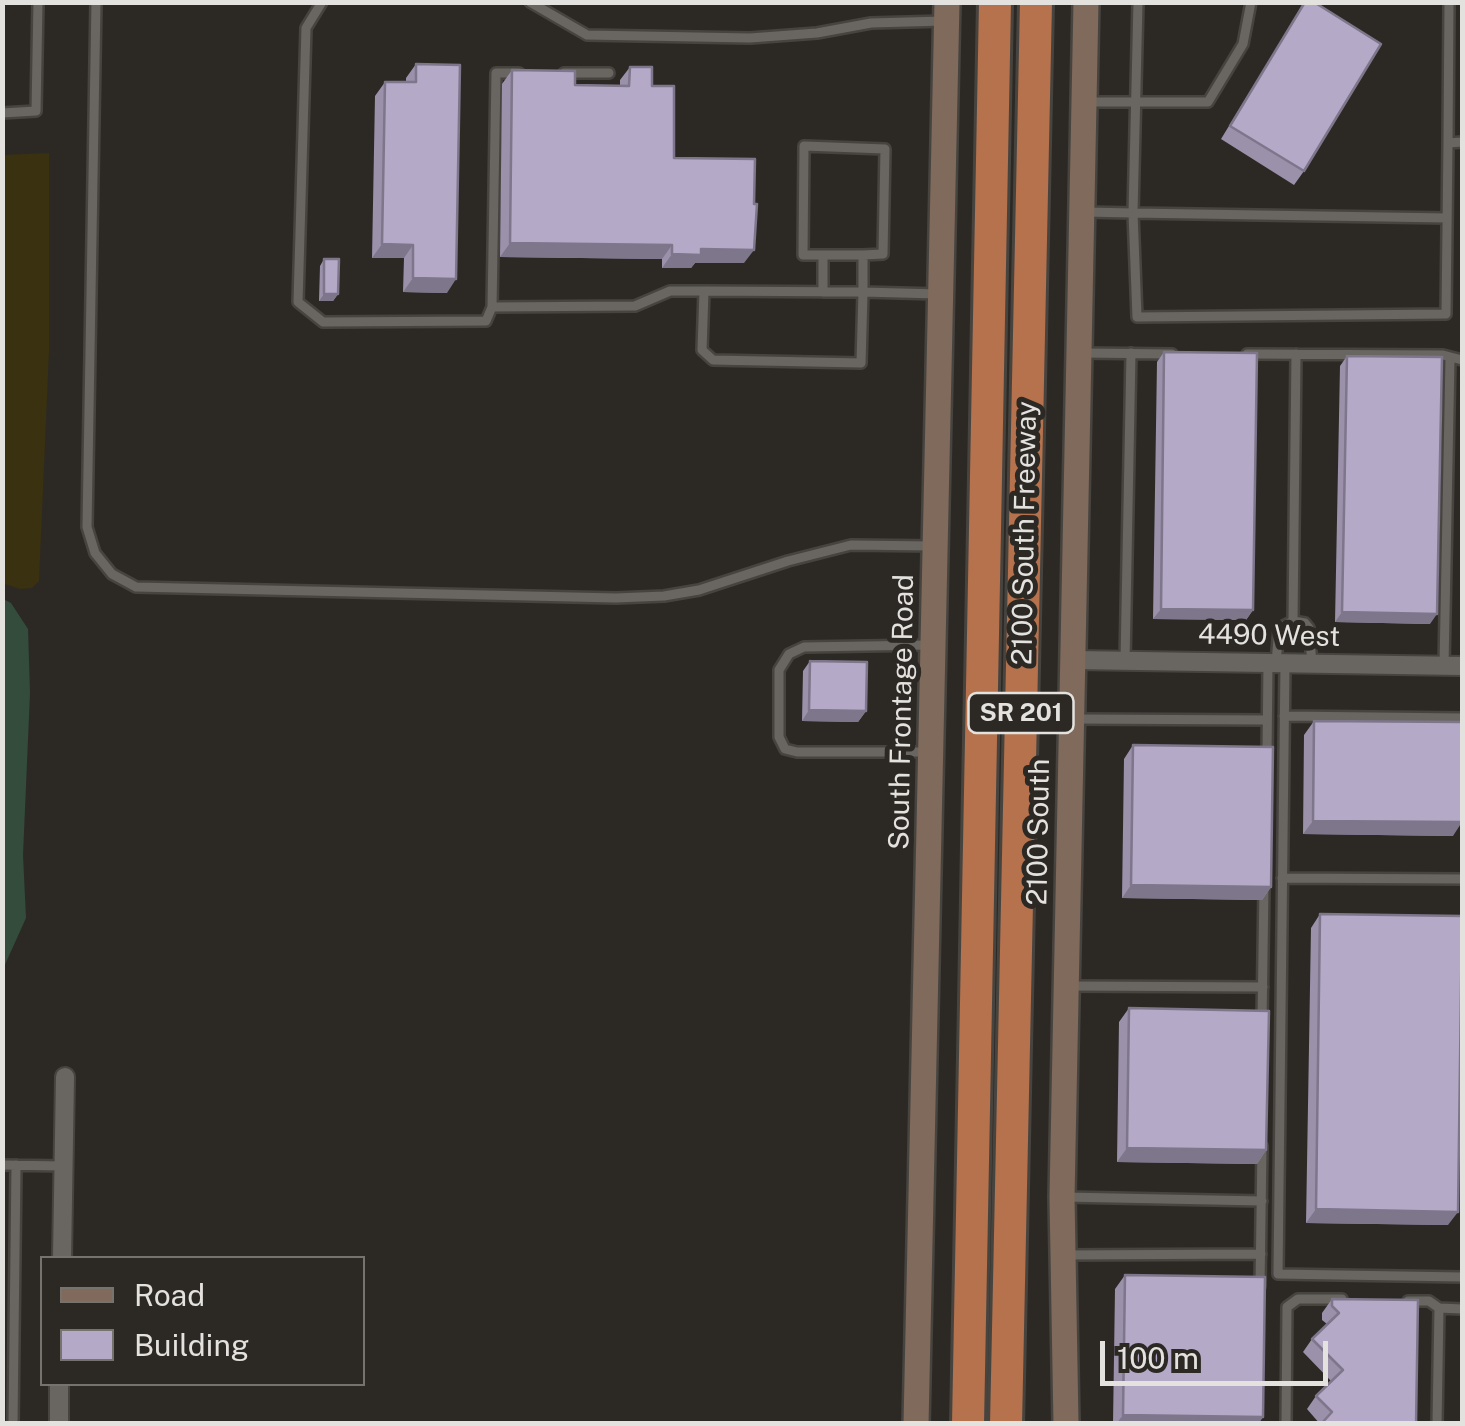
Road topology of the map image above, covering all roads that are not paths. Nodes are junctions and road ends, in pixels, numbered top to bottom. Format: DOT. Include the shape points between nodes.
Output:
graph roads {
  1 [pos="38,2"];
  2 [pos="96,2"];
  3 [pos="322,2"];
  4 [pos="530,2"];
  5 [pos="995,2"];
  6 [pos="1036,2"];
  7 [pos="1086,2"];
  8 [pos="1138,2"];
  9 [pos="1251,2"];
  10 [pos="1449,2"];
  11 [pos="946,12"];
  12 [pos="534,73"];
  13 [pos="552,73"];
  14 [pos="609,74"];
  15 [pos="1084,102"];
  16 [pos="1134,103"];
  17 [pos="2,113"];
  18 [pos="1462,142"];
  19 [pos="1448,143"];
  20 [pos="1082,212"];
  21 [pos="1132,212"];
  22 [pos="1447,218"];
  23 [pos="823,254"];
  24 [pos="863,254"];
  25 [pos="704,291"];
  26 [pos="822,292"];
  27 [pos="863,292"];
  28 [pos="940,294"];
  29 [pos="492,308"];
  30 [pos="1080,353"];
  31 [pos="1130,353"];
  32 [pos="1186,354"];
  33 [pos="1241,354"];
  34 [pos="1296,354"];
  35 [pos="1450,358"];
  36 [pos="1462,360"];
  37 [pos="936,546"];
  38 [pos="1293,620"];
  39 [pos="934,645"];
  40 [pos="1074,660"];
  41 [pos="1125,662"];
  42 [pos="1276,663"];
  43 [pos="1312,664"];
  44 [pos="1453,666"];
  45 [pos="1284,716"];
  46 [pos="1072,718"];
  47 [pos="1462,718"];
  48 [pos="1267,720"];
  49 [pos="932,752"];
  50 [pos="1266,758"];
  51 [pos="1264,873"];
  52 [pos="1282,878"];
  53 [pos="1462,878"];
  54 [pos="1066,986"];
  55 [pos="1262,987"];
  56 [pos="1262,1026"];
  57 [pos="65,1077"];
  58 [pos="1262,1142"];
  59 [pos="2,1165"];
  60 [pos="16,1165"];
  61 [pos="63,1166"];
  62 [pos="1062,1197"];
  63 [pos="1262,1201"];
  64 [pos="1261,1254"];
  65 [pos="1063,1255"];
  66 [pos="62,1256"];
  67 [pos="1462,1277"];
  68 [pos="1354,1300"];
  69 [pos="1392,1300"];
  70 [pos="1260,1305"];
  71 [pos="1439,1308"];
  72 [pos="1462,1309"];
  73 [pos="60,1386"];
  74 [pos="12,1424"];
  75 [pos="59,1424"];
  76 [pos="916,1424"];
  77 [pos="968,1424"];
  78 [pos="1006,1424"];
  79 [pos="1066,1424"];
  80 [pos="1286,1424"];
  81 [pos="1438,1424"];
  1 -- 17 [label="lane" via="36,111"];
  2 -- 37 [label="lane" via="87,528 94,553 112,574 136,588 616,598 699,590 852,545"];
  3 -- 29 [label="lane" via="306,28 298,302 323,322 486,321"];
  4 -- 11 [label="lane" via="587,35 817,34"];
  5 -- 77 [label="highway, 2100 South Freeway / SR 201"];
  6 -- 78 [label="highway, 2100 South Freeway / SR 201"];
  7 -- 15 [label="street, 2100 South"];
  8 -- 16 [label="lane"];
  9 -- 16 [label="lane" via="1243,44 1208,102"];
  10 -- 19 [label="lane"];
  11 -- 28 [label="street, South Frontage Road"];
  12 -- 29 [label="lane" via="496,72"];
  13 -- 14 [label="lane"];
  15 -- 16 [label="lane"];
  15 -- 20 [label="street, 2100 South"];
  16 -- 21 [label="lane"];
  18 -- 19 [label="lane"];
  19 -- 22 [label="lane"];
  20 -- 21 [label="lane"];
  20 -- 30 [label="street, 2100 South"];
  21 -- 22 [label="lane"];
  21 -- 22 [label="lane" via="1137,316 1446,314"];
  23 -- 24 [label="lane"];
  23 -- 24 [label="lane" via="803,254 804,146 885,148 883,254"];
  23 -- 26 [label="lane"];
  24 -- 27 [label="lane"];
  25 -- 26 [label="lane"];
  25 -- 27 [label="lane" via="702,350 714,360 862,363"];
  25 -- 29 [label="lane" via="670,291 635,306"];
  26 -- 27 [label="lane"];
  27 -- 28 [label="lane"];
  28 -- 37 [label="street, South Frontage Road"];
  30 -- 31 [label="lane"];
  30 -- 40 [label="street, 2100 South"];
  31 -- 32 [label="lane"];
  31 -- 41 [label="lane"];
  33 -- 34 [label="lane"];
  34 -- 35 [label="lane"];
  34 -- 38 [label="lane"];
  35 -- 36 [label="lane"];
  35 -- 44 [label="lane"];
  37 -- 39 [label="street, South Frontage Road"];
  38 -- 42 [label="lane" via="1276,635"];
  38 -- 43 [label="lane" via="1309,628"];
  39 -- 49 [label="street, South Frontage Road"];
  39 -- 49 [label="lane" via="804,647 789,654 779,670 779,737 785,749"];
  40 -- 41 [label="street, 4490 West"];
  40 -- 46 [label="street, 2100 South"];
  41 -- 42 [label="street, 4490 West"];
  42 -- 43 [label="street, 4490 West"];
  42 -- 45 [label="lane"];
  42 -- 48 [label="lane"];
  43 -- 44 [label="street, 4490 West"];
  45 -- 47 [label="lane"];
  45 -- 52 [label="lane"];
  46 -- 48 [label="lane"];
  46 -- 54 [label="street, 2100 South"];
  48 -- 50 [label="lane"];
  49 -- 76 [label="street, South Frontage Road"];
  51 -- 55 [label="lane"];
  52 -- 53 [label="lane"];
  52 -- 67 [label="lane" via="1278,1274"];
  54 -- 55 [label="lane"];
  54 -- 62 [label="street, 2100 South"];
  55 -- 56 [label="lane"];
  57 -- 61 [label="street"];
  58 -- 63 [label="lane"];
  59 -- 60 [label="lane"];
  60 -- 61 [label="lane"];
  60 -- 74 [label="lane"];
  61 -- 66 [label="street"];
  62 -- 63 [label="lane"];
  62 -- 65 [label="street, 2100 South"];
  63 -- 64 [label="lane"];
  64 -- 65 [label="lane"];
  64 -- 70 [label="lane"];
  65 -- 79 [label="street, 2100 South"];
  68 -- 80 [label="lane" via="1298,1298 1287,1308"];
  69 -- 71 [label="lane" via="1429,1301"];
  71 -- 72 [label="lane"];
  71 -- 81 [label="lane"];
  73 -- 75 [label="street"];
}
